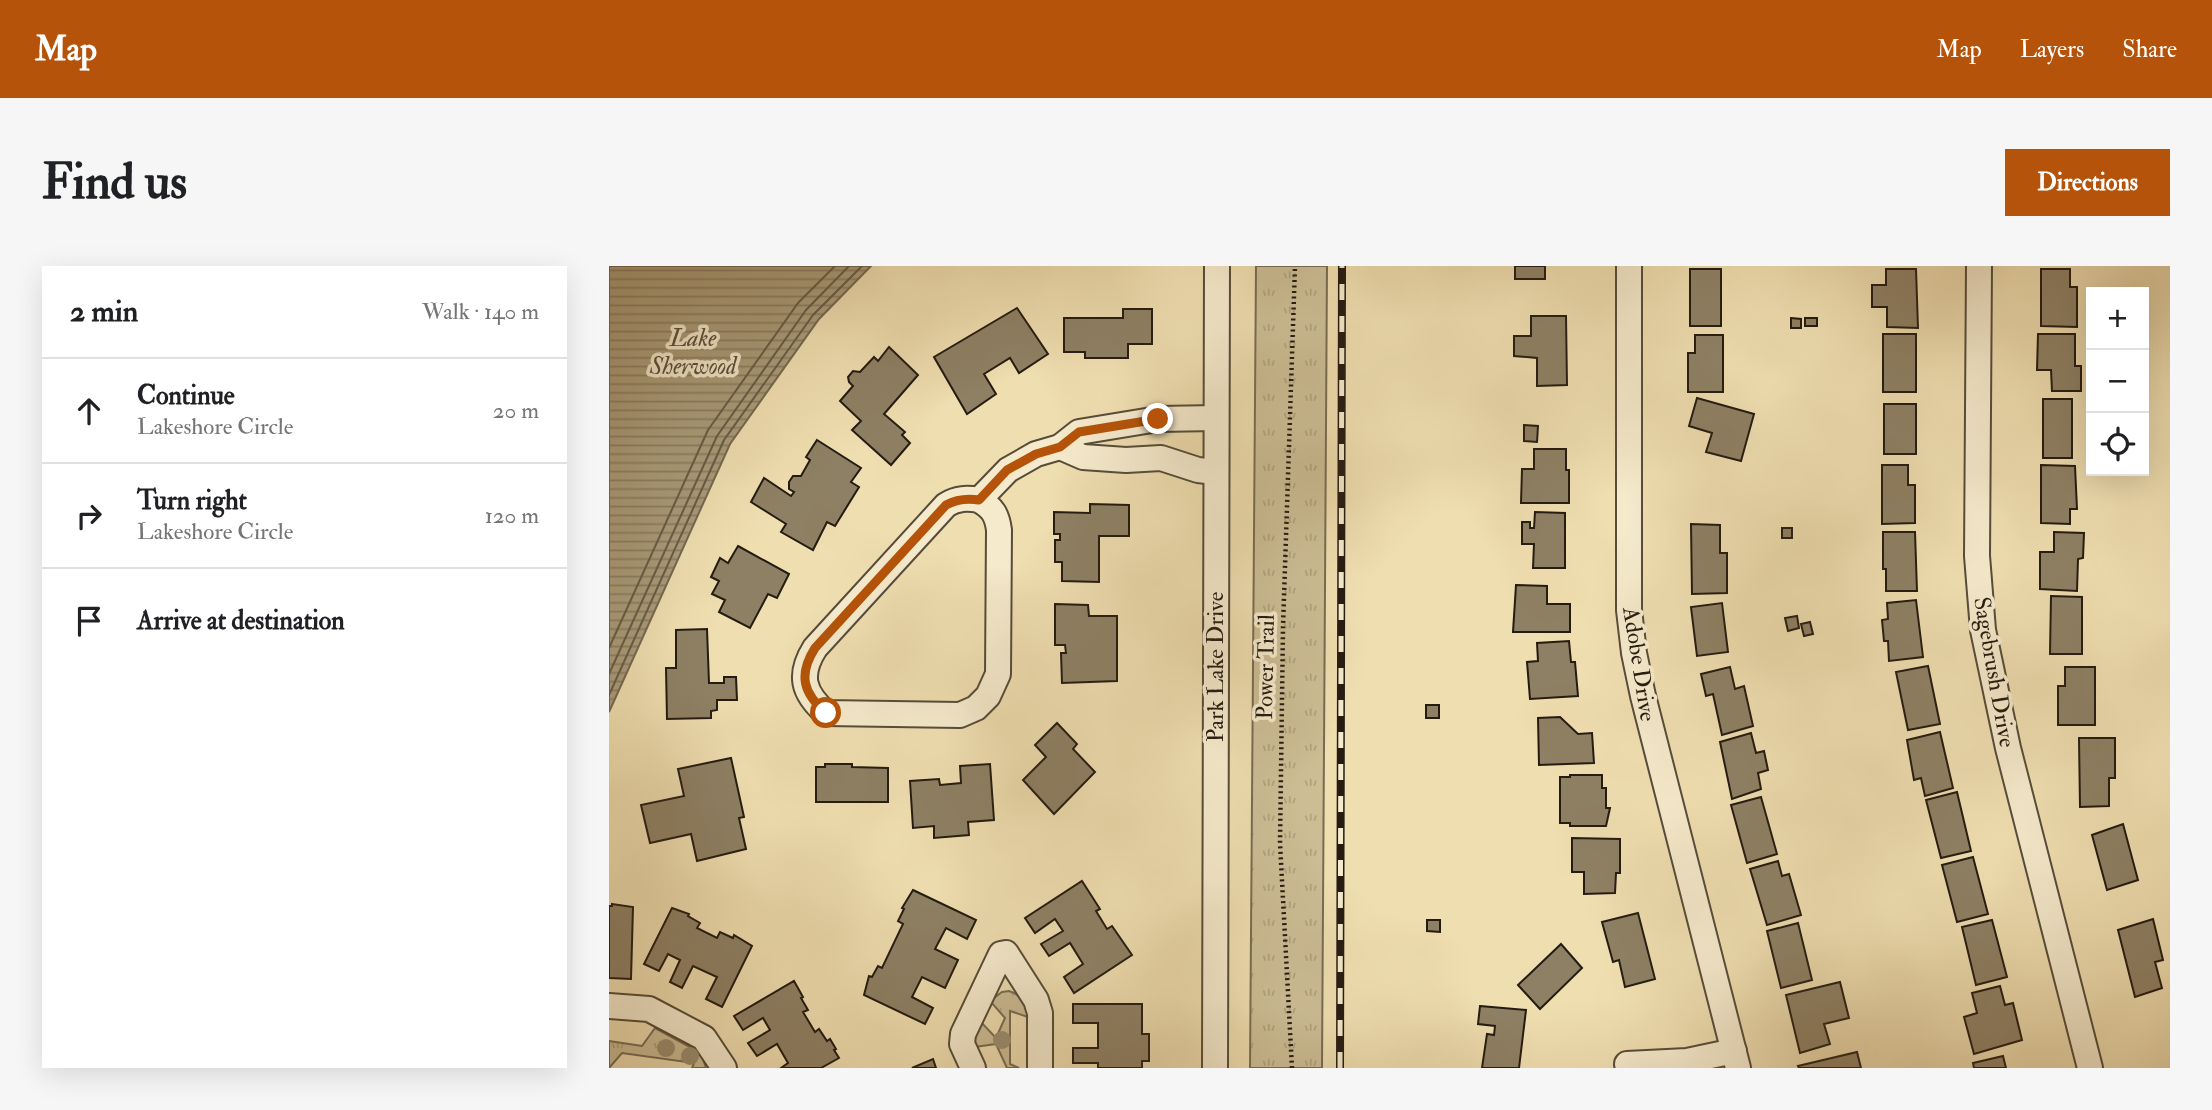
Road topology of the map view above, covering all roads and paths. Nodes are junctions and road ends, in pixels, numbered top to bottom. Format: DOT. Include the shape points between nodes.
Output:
graph roads {
  1 [pos="1217,266"];
  2 [pos="1294,266"];
  3 [pos="1629,266"];
  4 [pos="1979,266"];
  5 [pos="1216,418"];
  6 [pos="1060,447"];
  7 [pos="1216,472"];
  8 [pos="979,500"];
  9 [pos="609,1006"];
  10 [pos="1736,1060"];
  11 [pos="1627,1064"];
  12 [pos="724,1068"];
  13 [pos="973,1068"];
  14 [pos="1040,1068"];
  15 [pos="1215,1068"];
  16 [pos="1292,1068"];
  17 [pos="2090,1068"];
  1 -- 5 [label="street, Park Lake Drive"];
  2 -- 16 [label="path, Power Trail" via="1280,844"];
  3 -- 10 [label="street, Adobe Drive" via="1629,610 1634,653"];
  4 -- 17 [label="street, Sagebrush Drive" via="1977,555 1983,630 2008,748"];
  5 -- 6 [label="street" via="1111,426 1079,432"];
  5 -- 7 [label="street, Park Lake Drive"];
  6 -- 7 [label="street" via="1083,457 1161,458"];
  6 -- 8 [label="street" via="1007,470"];
  7 -- 15 [label="street, Park Lake Drive"];
  8 -- 8 [label="street" via="967,498 946,505 815,648 804,676 813,701 826,713 960,715 988,696 998,674 999,530 990,506"];
  9 -- 12 [label="street" via="649,1009 703,1038"];
  10 -- 11 [label="street, Adobe Drive"];
  13 -- 14 [label="street" via="962,1044 963,1034 1001,954 1006,953 1040,1013"];
}
